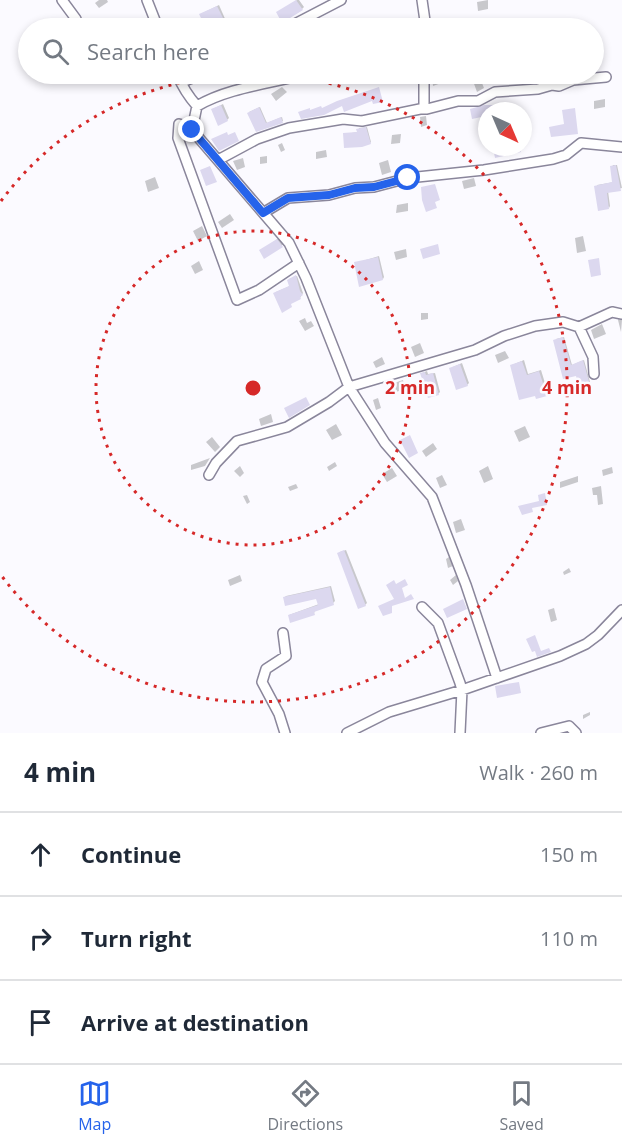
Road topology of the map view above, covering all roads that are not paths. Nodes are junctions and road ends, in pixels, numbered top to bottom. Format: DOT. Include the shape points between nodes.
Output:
graph roads {
  1 [pos="62,0"];
  2 [pos="147,0"];
  3 [pos="341,0"];
  4 [pos="422,0"];
  5 [pos="75,18"];
  6 [pos="155,18"];
  7 [pos="306,18"];
  8 [pos="425,18"];
  9 [pos="182,84"];
  10 [pos="268,84"];
  11 [pos="424,84"];
  12 [pos="564,84"];
  13 [pos="197,106"];
  14 [pos="424,109"];
  15 [pos="192,130"];
  16 [pos="622,147"];
  17 [pos="218,160"];
  18 [pos="263,213"];
  19 [pos="299,262"];
  20 [pos="622,314"];
  21 [pos="579,327"];
  22 [pos="594,374"];
  23 [pos="349,387"];
  24 [pos="209,475"];
  25 [pos="422,607"];
  26 [pos="622,610"];
  27 [pos="283,633"];
  28 [pos="496,678"];
  29 [pos="462,690"];
  30 [pos="285,733"];
  31 [pos="347,733"];
  32 [pos="460,733"];
  33 [pos="541,733"];
  34 [pos="576,733"];
  1 -- 5 [label="street"];
  2 -- 6 [label="street"];
  3 -- 7 [label="street"];
  4 -- 8 [label="street"];
  9 -- 13 [label="street"];
  10 -- 13 [label="street" via="224,94"];
  11 -- 14 [label="street"];
  12 -- 14 [label="street" via="495,92 478,101"];
  13 -- 15 [label="street"];
  14 -- 17 [label="street" via="362,121 343,119 290,128"];
  15 -- 17 [label="street"];
  15 -- 19 [label="street" via="179,124 178,138 237,300"];
  16 -- 18 [label="street" via="581,143 553,159 408,178 329,195 288,198"];
  17 -- 18 [label="street"];
  18 -- 19 [label="street" via="289,243"];
  19 -- 23 [label="street"];
  20 -- 21 [label="street" via="612,312"];
  21 -- 22 [label="street" via="593,357"];
  21 -- 23 [label="street" via="563,322 535,326 475,350"];
  23 -- 24 [label="street" via="287,427 237,441"];
  23 -- 28 [label="street" via="385,443 432,497"];
  25 -- 29 [label="street" via="438,624"];
  26 -- 28 [label="street" via="586,644"];
  27 -- 30 [label="street" via="286,656 266,669 262,682"];
  28 -- 29 [label="street"];
  29 -- 31 [label="street" via="389,712"];
  29 -- 32 [label="street"];
  33 -- 34 [label="street" via="568,726"];
}
